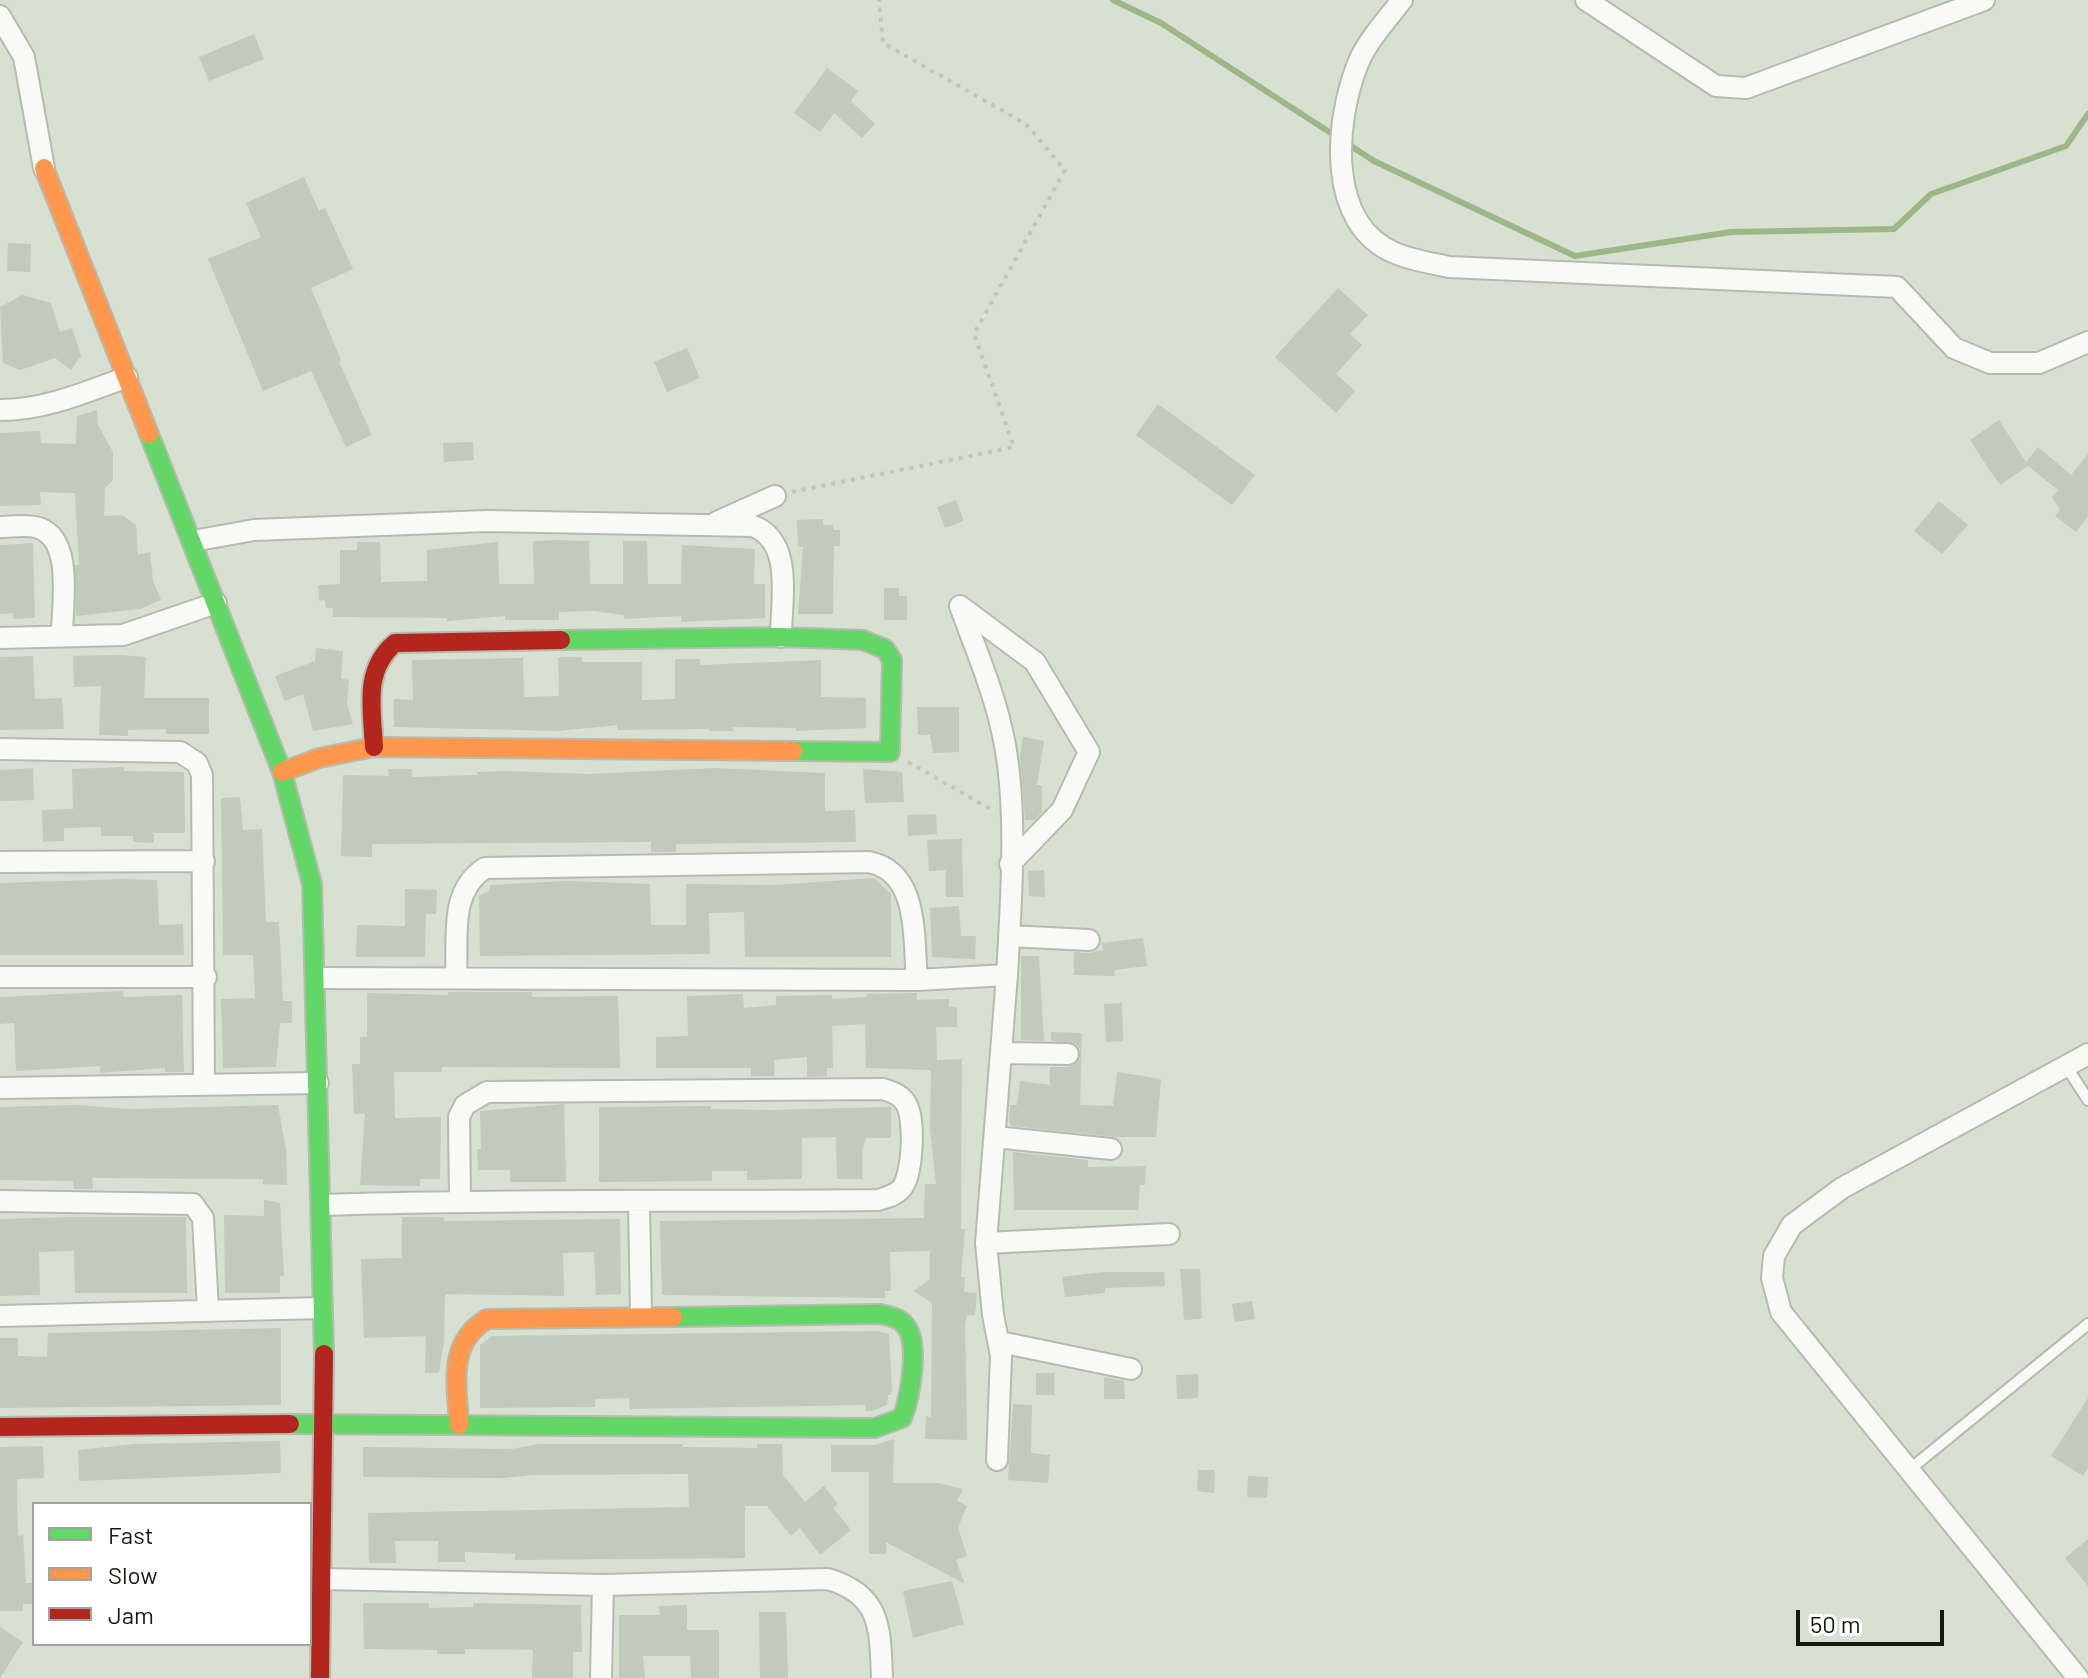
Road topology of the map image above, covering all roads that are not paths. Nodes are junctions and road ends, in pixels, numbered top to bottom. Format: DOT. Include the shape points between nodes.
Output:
graph roads {
  1 [pos="1402,0"];
  2 [pos="1586,0"];
  3 [pos="1984,0"];
  4 [pos="0,16"];
  5 [pos="44,168"];
  6 [pos="2088,342"];
  7 [pos="127,377"];
  8 [pos="0,410"];
  9 [pos="775,496"];
  10 [pos="714,523"];
  11 [pos="0,527"];
  12 [pos="193,541"];
  13 [pos="216,603"];
  14 [pos="62,635"];
  15 [pos="781,637"];
  16 [pos="0,638"];
  17 [pos="374,747"];
  18 [pos="0,749"];
  19 [pos="282,772"];
  20 [pos="204,861"];
  21 [pos="0,862"];
  22 [pos="1010,864"];
  23 [pos="1009,936"];
  24 [pos="1089,940"];
  25 [pos="1007,975"];
  26 [pos="456,976"];
  27 [pos="0,977"];
  28 [pos="206,977"];
  29 [pos="317,978"];
  30 [pos="917,980"];
  31 [pos="1001,1053"];
  32 [pos="1068,1054"];
  33 [pos="2088,1054"];
  34 [pos="2066,1066"];
  35 [pos="318,1083"];
  36 [pos="204,1085"];
  37 [pos="0,1088"];
  38 [pos="2088,1100"];
  39 [pos="995,1137"];
  40 [pos="1111,1149"];
  41 [pos="460,1200"];
  42 [pos="0,1201"];
  43 [pos="639,1203"];
  44 [pos="323,1205"];
  45 [pos="1169,1234"];
  46 [pos="986,1243"];
  47 [pos="322,1308"];
  48 [pos="208,1310"];
  49 [pos="641,1315"];
  50 [pos="0,1316"];
  51 [pos="2088,1324"];
  52 [pos="1000,1342"];
  53 [pos="1131,1369"];
  54 [pos="326,1424"];
  55 [pos="459,1425"];
  56 [pos="0,1427"];
  57 [pos="997,1460"];
  58 [pos="1909,1470"];
  59 [pos="316,1578"];
  60 [pos="603,1585"];
  61 [pos="320,1678"];
  62 [pos="601,1678"];
  63 [pos="882,1678"];
  64 [pos="2078,1678"];
  1 -- 6 [label="street" via="1357,65 1342,150 1342,179 1353,210 1373,238 1394,253 1463,268 1897,287 1954,348 1990,363 2039,363"];
  2 -- 3 [label="street" via="1716,86 1746,88"];
  4 -- 5 [label="street" via="24,57"];
  5 -- 7 [label="street"];
  7 -- 8 [label="street" via="66,400"];
  7 -- 12 [label="street"];
  9 -- 10 [label="street"];
  10 -- 12 [label="street" via="487,521 254,530"];
  10 -- 15 [label="street" via="753,526 775,540 781,555"];
  11 -- 14 [label="street" via="38,527 57,543 62,559"];
  12 -- 13 [label="street"];
  13 -- 14 [label="street" via="123,635"];
  13 -- 19 [label="street"];
  14 -- 16 [label="street"];
  15 -- 17 [label="street" via="395,643 377,657 372,670"];
  15 -- 17 [label="street" via="863,640 885,649 892,660 890,752"];
  17 -- 19 [label="street" via="329,755"];
  18 -- 20 [label="street" via="189,755 202,775"];
  19 -- 29 [label="street" via="312,884"];
  20 -- 21 [label="street"];
  20 -- 28 [label="street"];
  22 -- 22 [label="street" via="1002,729 960,606 1035,662 1089,752 1062,810"];
  22 -- 23 [label="street"];
  23 -- 24 [label="street"];
  23 -- 25 [label="street"];
  25 -- 30 [label="street"];
  25 -- 31 [label="street"];
  26 -- 29 [label="street"];
  26 -- 30 [label="street"];
  26 -- 30 [label="street" via="459,898 464,885 485,868 869,862 894,872 903,883"];
  27 -- 28 [label="street"];
  28 -- 36 [label="street"];
  29 -- 35 [label="street"];
  31 -- 32 [label="street"];
  31 -- 39 [label="street"];
  33 -- 34 [label="street"];
  34 -- 38 [label="lane"];
  34 -- 58 [label="street" via="1842,1188 1792,1225 1774,1256 1772,1278 1781,1312"];
  35 -- 36 [label="street"];
  35 -- 44 [label="street"];
  36 -- 37 [label="street"];
  39 -- 40 [label="street"];
  39 -- 46 [label="street"];
  41 -- 43 [label="street"];
  41 -- 43 [label="street" via="459,1117 465,1105 487,1092 883,1089 896,1094 911,1116 909,1173 892,1196"];
  41 -- 44 [label="street"];
  42 -- 48 [label="street" via="193,1204 203,1218"];
  43 -- 49 [label="street"];
  44 -- 47 [label="street"];
  45 -- 46 [label="street"];
  46 -- 52 [label="street"];
  47 -- 48 [label="street"];
  47 -- 54 [label="street"];
  48 -- 50 [label="street"];
  49 -- 55 [label="street" via="487,1319 472,1326 458,1345"];
  49 -- 55 [label="street" via="893,1317 911,1332 910,1405 902,1418 875,1428"];
  51 -- 58 [label="lane"];
  52 -- 53 [label="street"];
  52 -- 57 [label="street"];
  54 -- 55 [label="street"];
  54 -- 56 [label="street"];
  54 -- 59 [label="street"];
  58 -- 64 [label="street"];
  59 -- 60 [label="street"];
  59 -- 61 [label="street"];
  60 -- 62 [label="street"];
  60 -- 63 [label="street" via="828,1579 846,1584 875,1614"];
}
